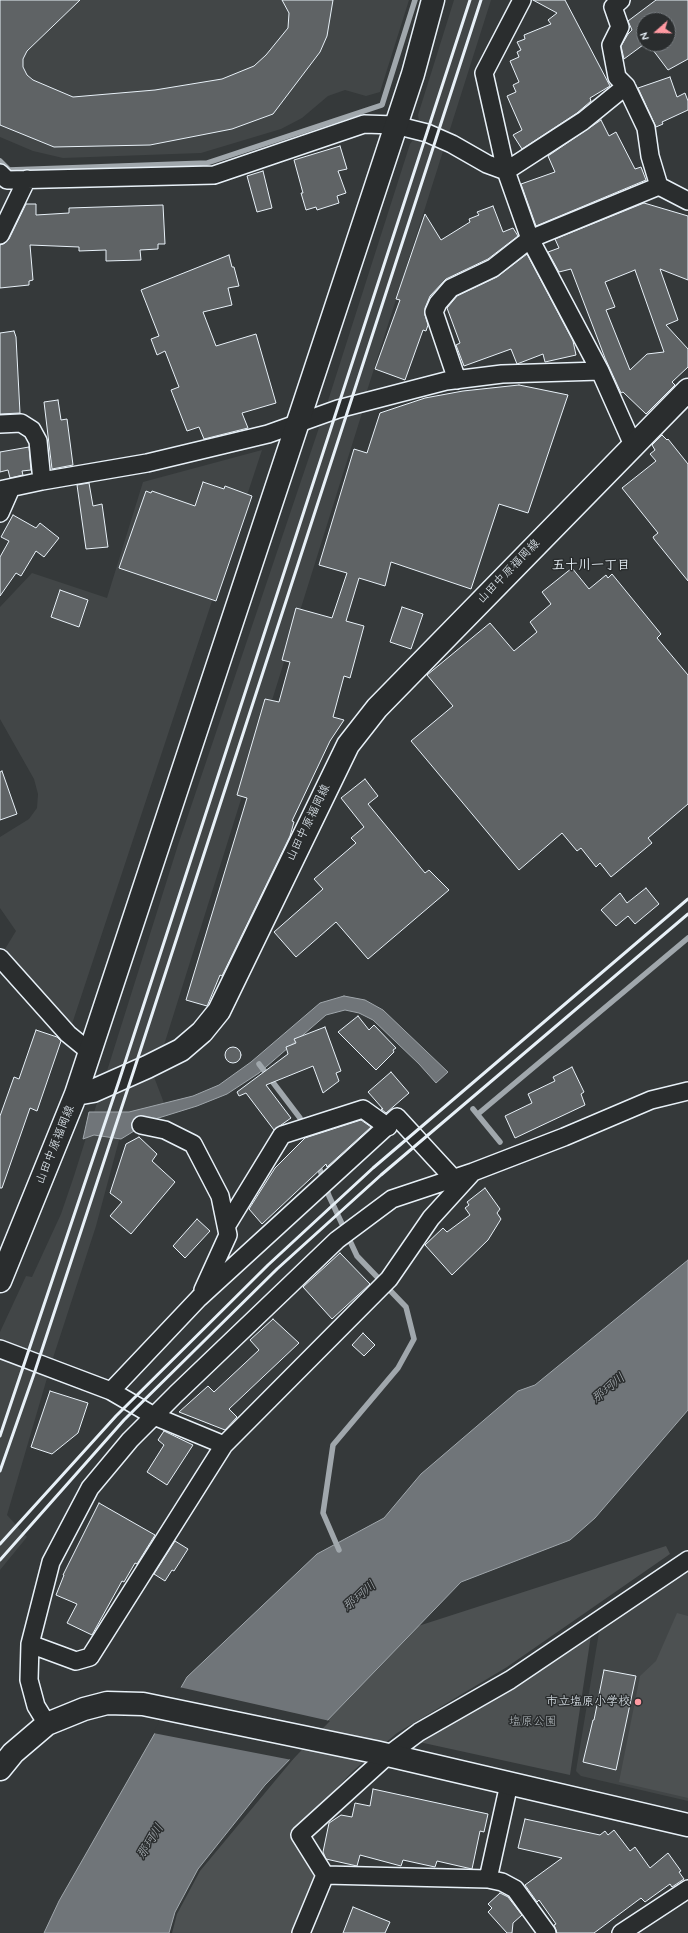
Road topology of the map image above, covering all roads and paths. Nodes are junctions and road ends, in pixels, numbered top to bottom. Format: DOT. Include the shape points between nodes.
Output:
graph roads {
  1 [pos="433,0"];
  2 [pos="522,0"];
  3 [pos="613,2"];
  4 [pos="626,86"];
  5 [pos="395,124"];
  6 [pos="506,171"];
  7 [pos="0,173"];
  8 [pos="27,179"];
  9 [pos="659,186"];
  10 [pos="688,201"];
  11 [pos="0,235"];
  12 [pos="530,239"];
  13 [pos="600,372"];
  14 [pos="457,380"];
  15 [pos="688,390"];
  16 [pos="0,424"];
  17 [pos="297,424"];
  18 [pos="633,446"];
  19 [pos="42,481"];
  20 [pos="6,489"];
  21 [pos="0,513"];
  22 [pos="0,958"];
  23 [pos="90,1052"];
  24 [pos="688,1091"];
  25 [pos="76,1094"];
  26 [pos="141,1125"];
  27 [pos="388,1126"];
  28 [pos="473,1172"];
  29 [pos="454,1179"];
  30 [pos="227,1225"];
  31 [pos="0,1281"];
  32 [pos="199,1298"];
  33 [pos="0,1349"];
  34 [pos="111,1391"];
  35 [pos="154,1416"];
  36 [pos="224,1445"];
  37 [pos="688,1560"];
  38 [pos="30,1644"];
  39 [pos="47,1724"];
  40 [pos="381,1754"];
  41 [pos="0,1769"];
  42 [pos="509,1784"];
  43 [pos="688,1826"];
  44 [pos="325,1875"];
  45 [pos="488,1879"];
  46 [pos="688,1889"];
  47 [pos="302,1933"];
  48 [pos="547,1933"];
  49 [pos="621,1933"];
  1 -- 5 [label="street" via="413,74"];
  2 -- 6 [label="street" via="484,73"];
  3 -- 4 [label="street" via="620,27 611,46 617,77"];
  4 -- 6 [label="street" via="583,121"];
  4 -- 9 [label="street" via="646,128 650,156"];
  5 -- 6 [label="street" via="437,138"];
  5 -- 8 [label="street" via="364,124 214,175"];
  5 -- 17 [label="street"];
  6 -- 12 [label="street"];
  7 -- 8 [label="street" via="7,180"];
  8 -- 11 [label="street"];
  9 -- 10 [label="street"];
  9 -- 12 [label="street"];
  12 -- 13 [label="street"];
  12 -- 14 [label="street" via="493,268 451,288 438,303 434,312"];
  13 -- 14 [label="street" via="502,374"];
  13 -- 18 [label="street"];
  14 -- 17 [label="street" via="338,409"];
  15 -- 18 [label="street, 山田中原福岡線"];
  16 -- 19 [label="street" via="21,423 32,430 38,441"];
  17 -- 19 [label="street" via="268,434 147,463"];
  17 -- 23 [label="street"];
  18 -- 25 [label="street, 山田中原福岡線" via="377,708 348,745 219,1011 202,1032 181,1050 147,1067 93,1091"];
  19 -- 20 [label="street"];
  20 -- 21 [label="street"];
  22 -- 23 [label="street" via="68,1034"];
  23 -- 25 [label="street"];
  24 -- 28 [label="street" via="651,1100"];
  25 -- 31 [label="street, 山田中原福岡線"];
  26 -- 30 [label="street" via="164,1130 193,1144 220,1196"];
  27 -- 29 [label="street" via="397,1117"];
  27 -- 30 [label="street" via="363,1109 282,1135"];
  27 -- 32 [label="street"];
  28 -- 29 [label="street"];
  28 -- 36 [label="street" via="431,1218 389,1279"];
  29 -- 35 [label="street" via="392,1200 337,1240"];
  30 -- 32 [label="street" via="228,1235"];
  32 -- 34 [label="street"];
  33 -- 34 [label="street"];
  34 -- 35 [label="street"];
  35 -- 36 [label="street"];
  35 -- 38 [label="street" via="90,1488 51,1562"];
  36 -- 38 [label="street" via="90,1657 76,1661"];
  37 -- 40 [label="street" via="510,1680"];
  38 -- 39 [label="street" via="28,1680 36,1706"];
  39 -- 40 [label="street" via="107,1703 143,1704"];
  39 -- 41 [label="street" via="13,1753"];
  40 -- 42 [label="street"];
  40 -- 44 [label="street" via="300,1835"];
  42 -- 43 [label="street"];
  42 -- 45 [label="street"];
  44 -- 45 [label="street"];
  44 -- 47 [label="street"];
  45 -- 48 [label="street" via="502,1882 515,1889"];
  46 -- 49 [label="street"];
}
